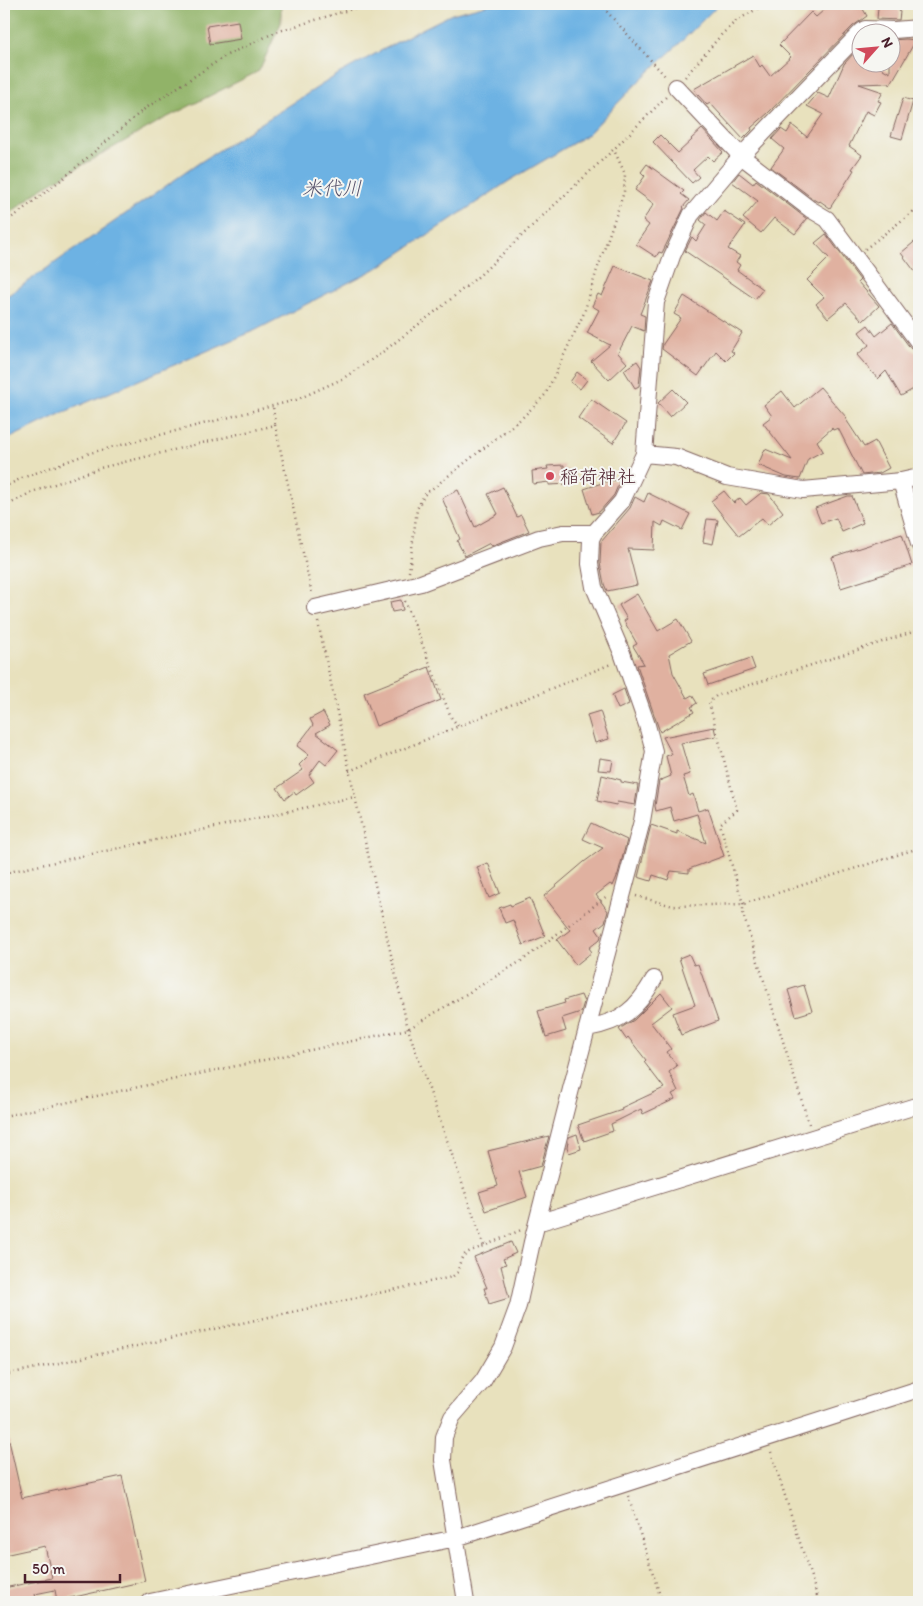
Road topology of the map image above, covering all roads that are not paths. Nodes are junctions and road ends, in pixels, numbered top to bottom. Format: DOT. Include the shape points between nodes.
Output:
graph roads {
  1 [pos="919,28"];
  2 [pos="900,30"];
  3 [pos="850,44"];
  4 [pos="670,82"];
  5 [pos="740,156"];
  6 [pos="919,343"];
  7 [pos="644,454"];
  8 [pos="919,477"];
  9 [pos="901,481"];
  10 [pos="594,533"];
  11 [pos="919,544"];
  12 [pos="315,608"];
  13 [pos="654,979"];
  14 [pos="587,1028"];
  15 [pos="919,1106"];
  16 [pos="537,1223"];
  17 [pos="919,1389"];
  18 [pos="456,1538"];
  19 [pos="150,1602"];
  20 [pos="466,1602"];
  1 -- 2 [label="street"];
  3 -- 5 [label="street"];
  4 -- 5 [label="street"];
  5 -- 6 [label="street" via="827,219"];
  5 -- 7 [label="street" via="691,215 656,302"];
  7 -- 9 [label="street" via="676,457 727,477 803,490"];
  7 -- 10 [label="street" via="622,501"];
  8 -- 9 [label="street"];
  9 -- 11 [label="street"];
  10 -- 12 [label="street" via="562,533 539,538 405,587"];
  10 -- 14 [label="street" via="590,564 594,587 624,658 654,751 642,821"];
  13 -- 14 [label="street" via="634,1008 609,1023"];
  14 -- 16 [label="street"];
  15 -- 16 [label="street"];
  16 -- 18 [label="street" via="518,1306 503,1347 483,1382 452,1416 444,1437 443,1460"];
  17 -- 18 [label="street"];
  18 -- 19 [label="street"];
  18 -- 20 [label="street"];
}
